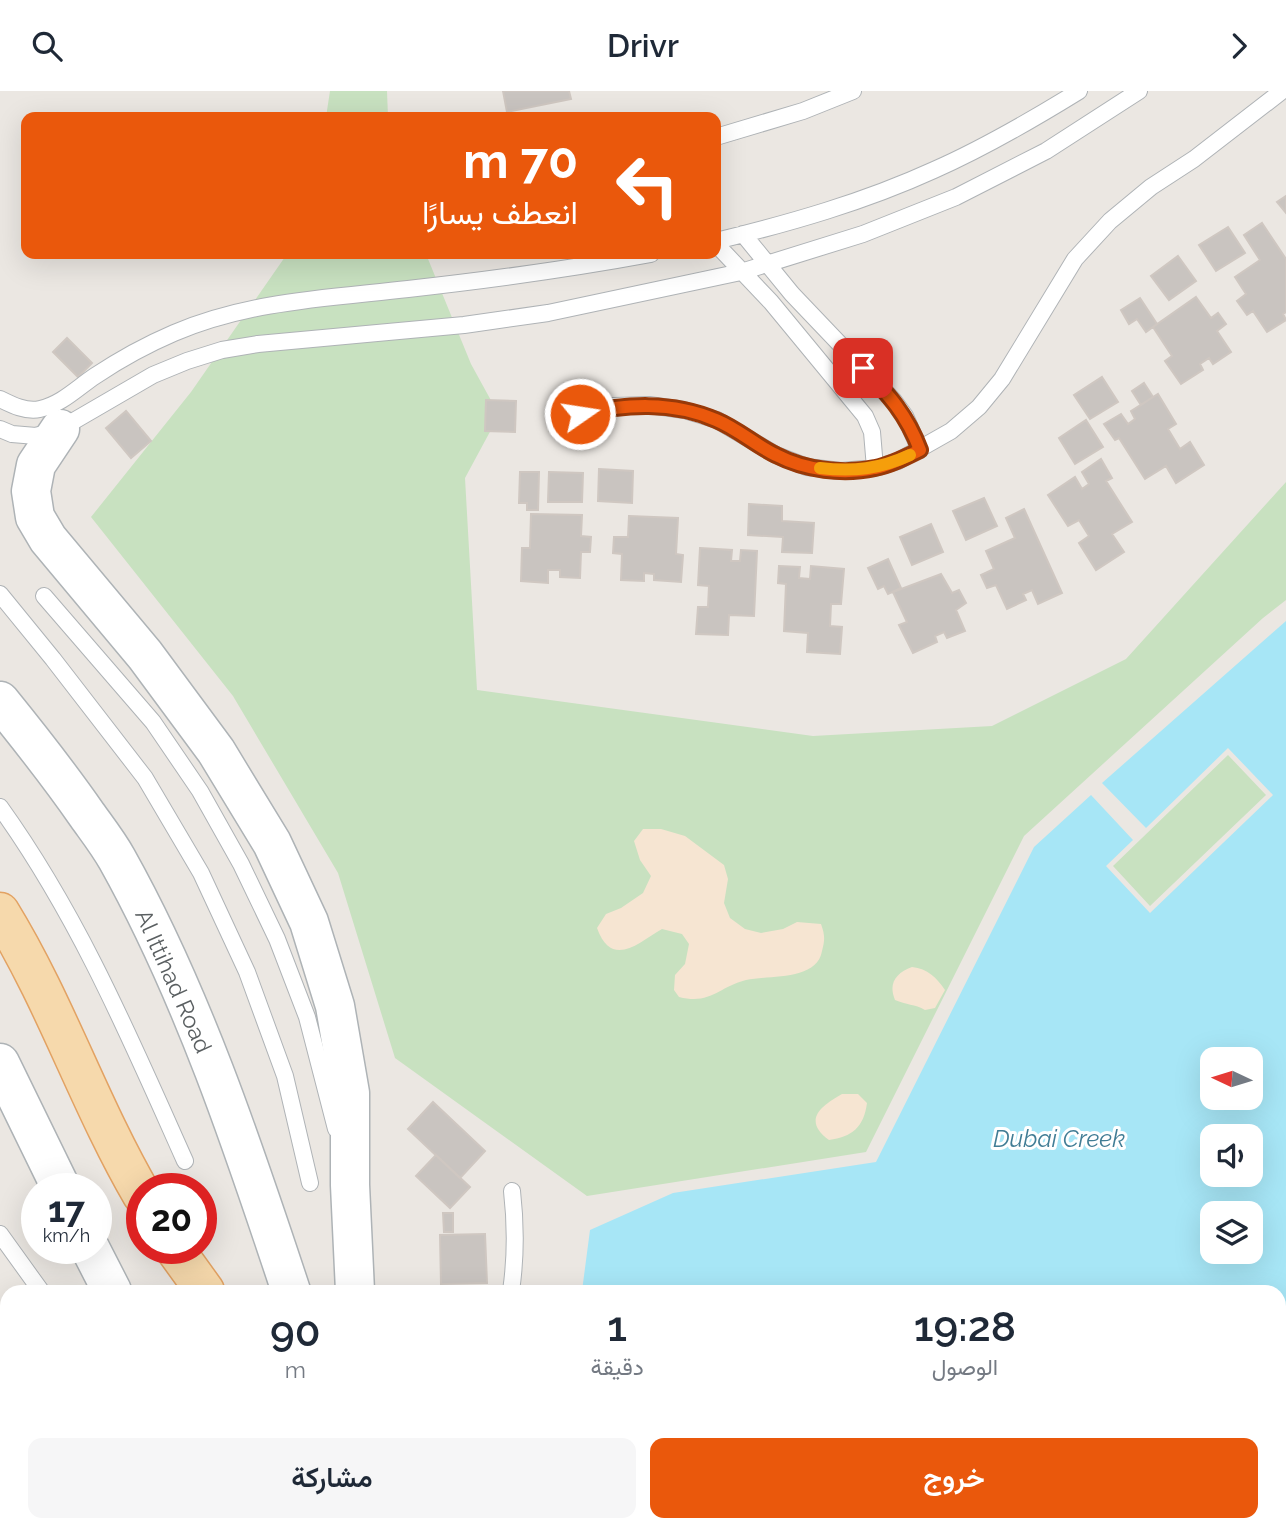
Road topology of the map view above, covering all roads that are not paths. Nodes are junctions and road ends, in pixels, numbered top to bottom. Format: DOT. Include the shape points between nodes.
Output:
graph roads {
  1 [pos="853,91"];
  2 [pos="1079,91"];
  3 [pos="1139,91"];
  4 [pos="1282,91"];
  5 [pos="721,136"];
  6 [pos="743,235"];
  7 [pos="721,242"];
  8 [pos="721,249"];
  9 [pos="618,259"];
  10 [pos="766,263"];
  11 [pos="741,272"];
  12 [pos="0,399"];
  13 [pos="580,414"];
  14 [pos="0,429"];
  15 [pos="60,429"];
  16 [pos="920,450"];
  17 [pos="875,468"];
  18 [pos="0,594"];
  19 [pos="44,596"];
  20 [pos="0,701"];
  21 [pos="0,807"];
  22 [pos="0,912"];
  23 [pos="0,1063"];
  24 [pos="185,1161"];
  25 [pos="54,1173"];
  26 [pos="130,1173"];
  27 [pos="310,1182"];
  28 [pos="350,1185"];
  29 [pos="512,1191"];
  30 [pos="0,1234"];
  31 [pos="98,1264"];
  32 [pos="186,1264"];
  33 [pos="37,1285"];
  34 [pos="109,1285"];
  35 [pos="201,1285"];
  36 [pos="290,1285"];
  37 [pos="355,1285"];
  38 [pos="512,1285"];
  1 -- 5 [label="lane"];
  2 -- 6 [label="lane" via="1023,126 933,171 839,207"];
  3 -- 10 [label="lane" via="1046,151 956,197 863,234"];
  4 -- 16 [label="lane" via="1111,221 1075,259 1003,379 961,423"];
  6 -- 7 [label="lane"];
  6 -- 10 [label="lane"];
  8 -- 11 [label="lane"];
  9 -- 12 [label="lane" via="260,306 216,317 144,347 60,402 38,409 16,407"];
  10 -- 11 [label="lane"];
  10 -- 16 [label="lane" via="894,401"];
  11 -- 15 [label="lane" via="548,313 222,351 153,375"];
  11 -- 17 [label="lane" via="865,416 874,441"];
  13 -- 17 [label="lane" via="614,406 684,410 717,420 776,455 807,467"];
  14 -- 15 [label="lane" via="12,435 36,436"];
  15 -- 28 [label="main road" via="36,465 31,491 35,517 216,751 272,843 309,922 335,1006 350,1093"];
  16 -- 17 [label="lane"];
  18 -- 27 [label="lane" via="145,778 201,873 247,972 285,1076"];
  19 -- 28 [label="lane" via="153,722 200,791 241,864 307,1017"];
  20 -- 36 [label="main road, Al Ittihad Road" via="116,857 152,929 201,1039"];
  21 -- 24 [label="lane" via="52,885 97,965"];
  22 -- 26 [label="main road" via="62,1027"];
  23 -- 25 [label="main road"];
  28 -- 37 [label="main road"];
  29 -- 38 [label="lane" via="516,1248"];
  30 -- 33 [label="lane"];
  31 -- 34 [label="main road"];
  32 -- 35 [label="main road"];
}
